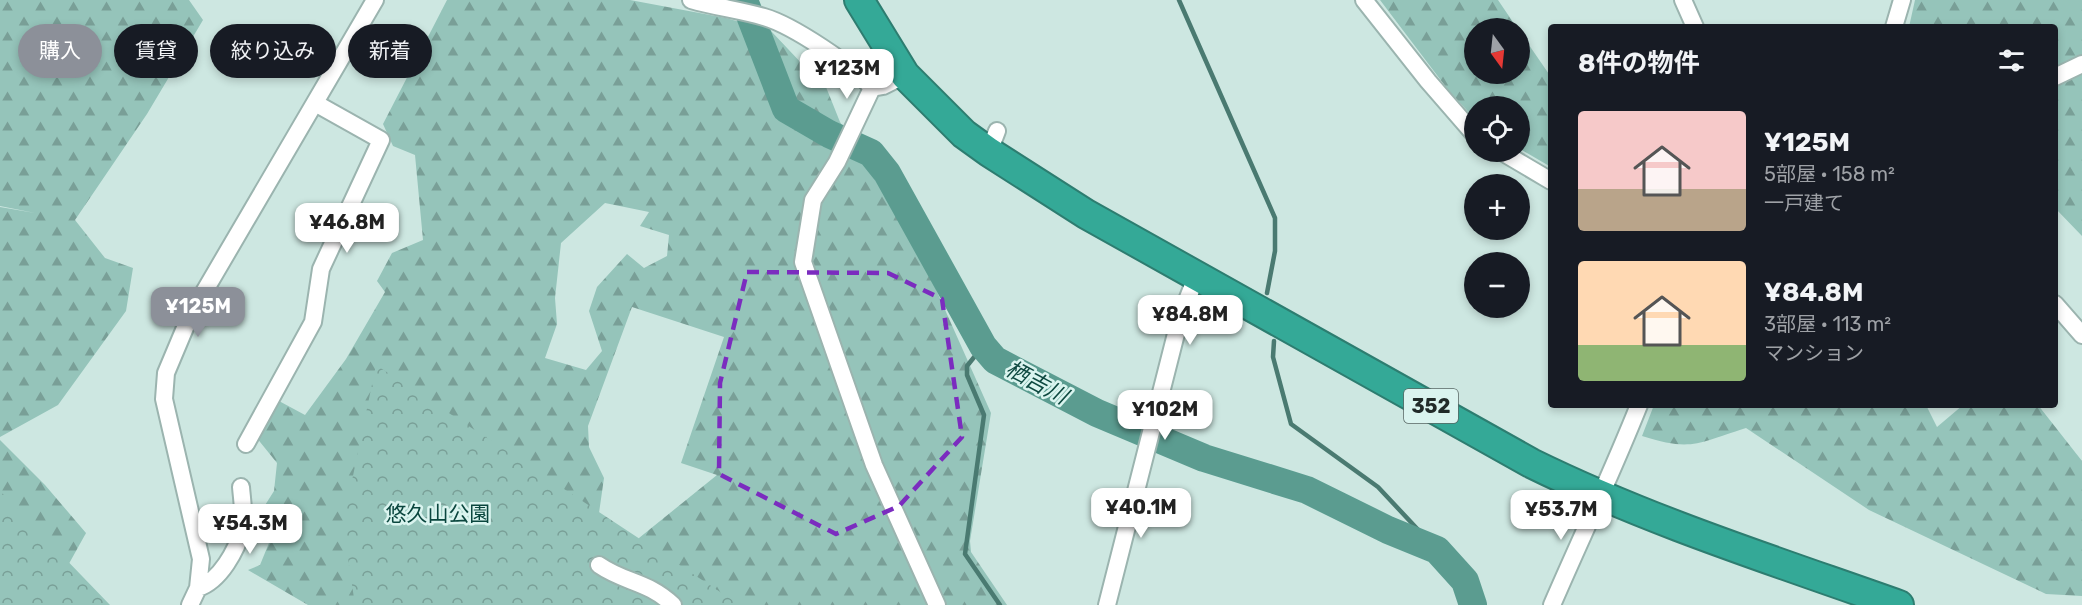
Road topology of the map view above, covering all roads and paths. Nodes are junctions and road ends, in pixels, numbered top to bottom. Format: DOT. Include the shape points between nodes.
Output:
graph roads {
  1 [pos="375,0"];
  2 [pos="692,0"];
  3 [pos="859,0"];
  4 [pos="1364,0"];
  5 [pos="1683,0"];
  6 [pos="1902,0"];
  7 [pos="1694,24"];
  8 [pos="1895,24"];
  9 [pos="2082,64"];
  10 [pos="905,75"];
  11 [pos="2058,76"];
  12 [pos="872,88"];
  13 [pos="315,104"];
  14 [pos="1464,122"];
  15 [pos="1519,162"];
  16 [pos="1548,179"];
  17 [pos="1197,275"];
  18 [pos="2058,307"];
  19 [pos="2082,335"];
  20 [pos="1638,408"];
  21 [pos="246,444"];
  22 [pos="241,487"];
  23 [pos="1603,495"];
  24 [pos="599,565"];
  25 [pos="198,588"];
  26 [pos="190,605"];
  27 [pos="673,605"];
  28 [pos="937,605"];
  29 [pos="1107,605"];
  30 [pos="1552,605"];
  31 [pos="1899,605"];
  1 -- 13 [label="street"];
  2 -- 12 [label="street" via="784,25 861,74"];
  3 -- 10 [label="highway, 352"];
  4 -- 14 [label="street"];
  5 -- 7 [label="street"];
  6 -- 8 [label="street"];
  9 -- 11 [label="street"];
  10 -- 12 [label="street"];
  10 -- 17 [label="highway, 352" via="964,134 993,141 1086,214"];
  12 -- 28 [label="street" via="837,162 813,200 804,262 874,465"];
  13 -- 21 [label="street" via="381,140 321,269 313,322"];
  13 -- 25 [label="street" via="190,316 166,373 164,399 201,559"];
  15 -- 16 [label="street"];
  17 -- 23 [label="highway, 352" via="1531,463"];
  17 -- 29 [label="street" via="1180,318"];
  18 -- 19 [label="street"];
  20 -- 23 [label="street"];
  22 -- 25 [label="street" via="242,528 233,550 214,578"];
  23 -- 30 [label="street"];
  23 -- 31 [label="highway, 352" via="1646,516"];
  24 -- 27 [label="street" via="657,590"];
  25 -- 26 [label="street"];
}
